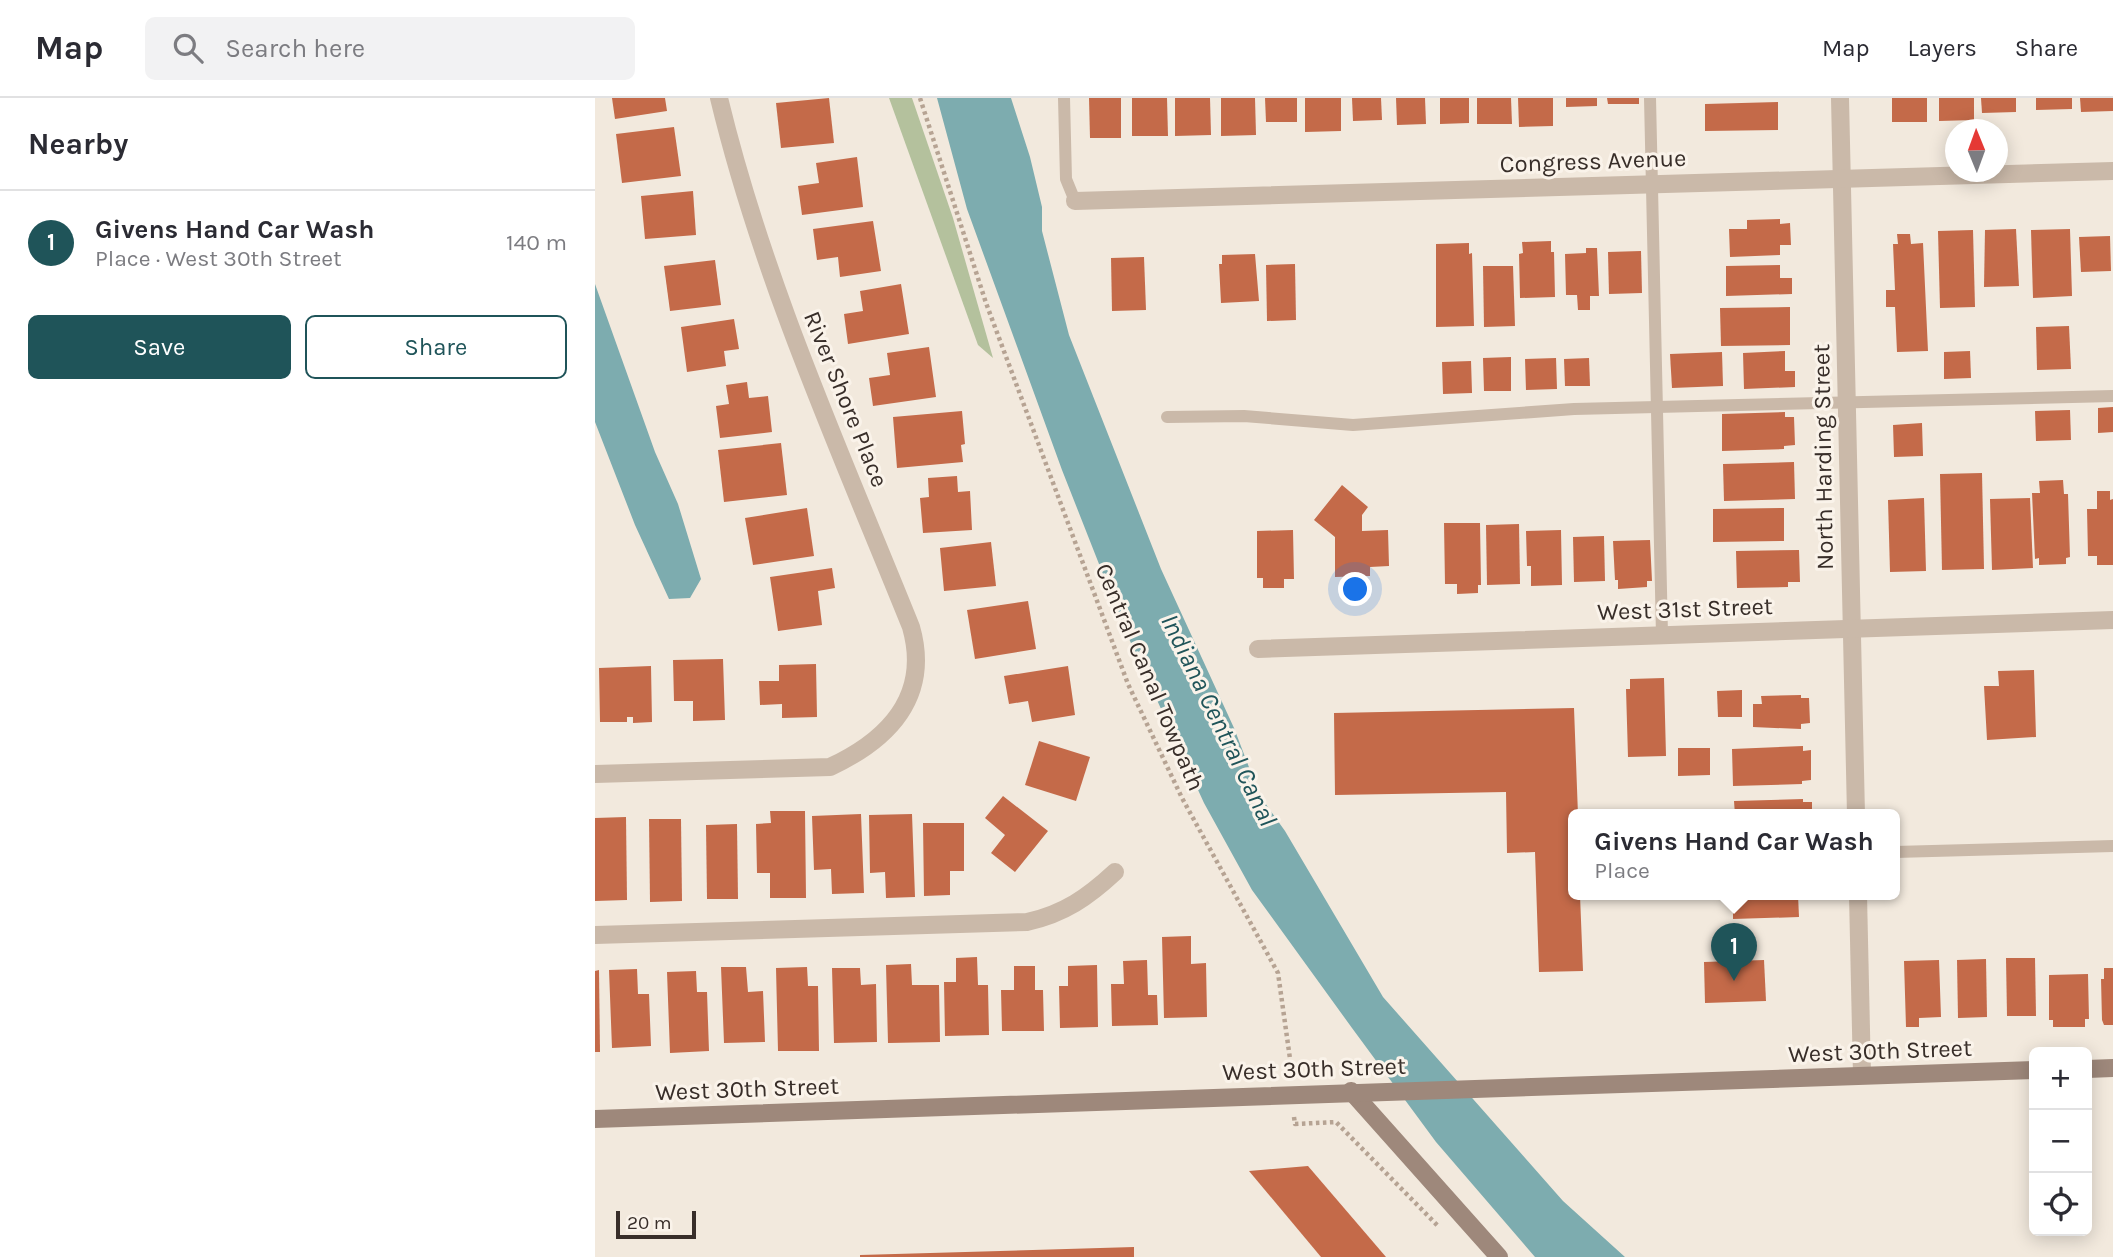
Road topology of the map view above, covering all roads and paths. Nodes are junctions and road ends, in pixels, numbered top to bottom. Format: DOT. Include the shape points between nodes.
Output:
graph roads {
  1 [pos="719,98"];
  2 [pos="920,98"];
  3 [pos="1064,98"];
  4 [pos="1650,98"];
  5 [pos="1840,98"];
  6 [pos="2113,171"];
  7 [pos="1842,179"];
  8 [pos="1652,184"];
  9 [pos="1075,201"];
  10 [pos="2113,396"];
  11 [pos="1847,402"];
  12 [pos="1657,407"];
  13 [pos="1167,417"];
  14 [pos="2113,620"];
  15 [pos="1852,628"];
  16 [pos="1662,635"];
  17 [pos="1258,649"];
  18 [pos="595,774"];
  19 [pos="1856,809"];
  20 [pos="2113,846"];
  21 [pos="1900,852"];
  22 [pos="1115,872"];
  23 [pos="1858,900"];
  24 [pos="595,935"];
  25 [pos="2113,1068"];
  26 [pos="2092,1069"];
  27 [pos="2029,1070"];
  28 [pos="1862,1075"];
  29 [pos="1351,1091"];
  30 [pos="1292,1094"];
  31 [pos="595,1119"];
  32 [pos="1439,1226"];
  33 [pos="1499,1257"];
  1 -- 18 [label="street, River Shore Place" via="773,280 912,634 915,672 900,714 872,745 829,767"];
  2 -- 30 [label="path, Central Canal Towpath" via="986,303 1128,684 1182,798 1278,973"];
  3 -- 9 [label="lane" via="1066,179"];
  4 -- 8 [label="lane"];
  5 -- 7 [label="street, North Harding Street"];
  6 -- 7 [label="street, Congress Avenue"];
  7 -- 8 [label="street, Congress Avenue"];
  7 -- 11 [label="street, North Harding Street"];
  8 -- 9 [label="street, Congress Avenue"];
  8 -- 12 [label="lane"];
  10 -- 11 [label="lane"];
  11 -- 12 [label="lane"];
  11 -- 15 [label="street, North Harding Street"];
  12 -- 13 [label="lane" via="1353,425 1244,416"];
  12 -- 16 [label="lane"];
  14 -- 15 [label="street, West 31st Street"];
  15 -- 16 [label="street, West 31st Street"];
  15 -- 19 [label="street, North Harding Street"];
  16 -- 17 [label="street, West 31st Street"];
  20 -- 21 [label="lane"];
  22 -- 24 [label="street" via="1066,910 1027,922"];
  23 -- 28 [label="street"];
  25 -- 26 [label="main road"];
  27 -- 28 [label="main road, West 30th Street"];
  28 -- 29 [label="main road, West 30th Street"];
  29 -- 30 [label="main road, West 30th Street"];
  29 -- 33 [label="main road"];
  30 -- 31 [label="main road, West 30th Street"];
  30 -- 32 [label="path, Central Canal Towpath" via="1294,1124 1336,1122"];
}
